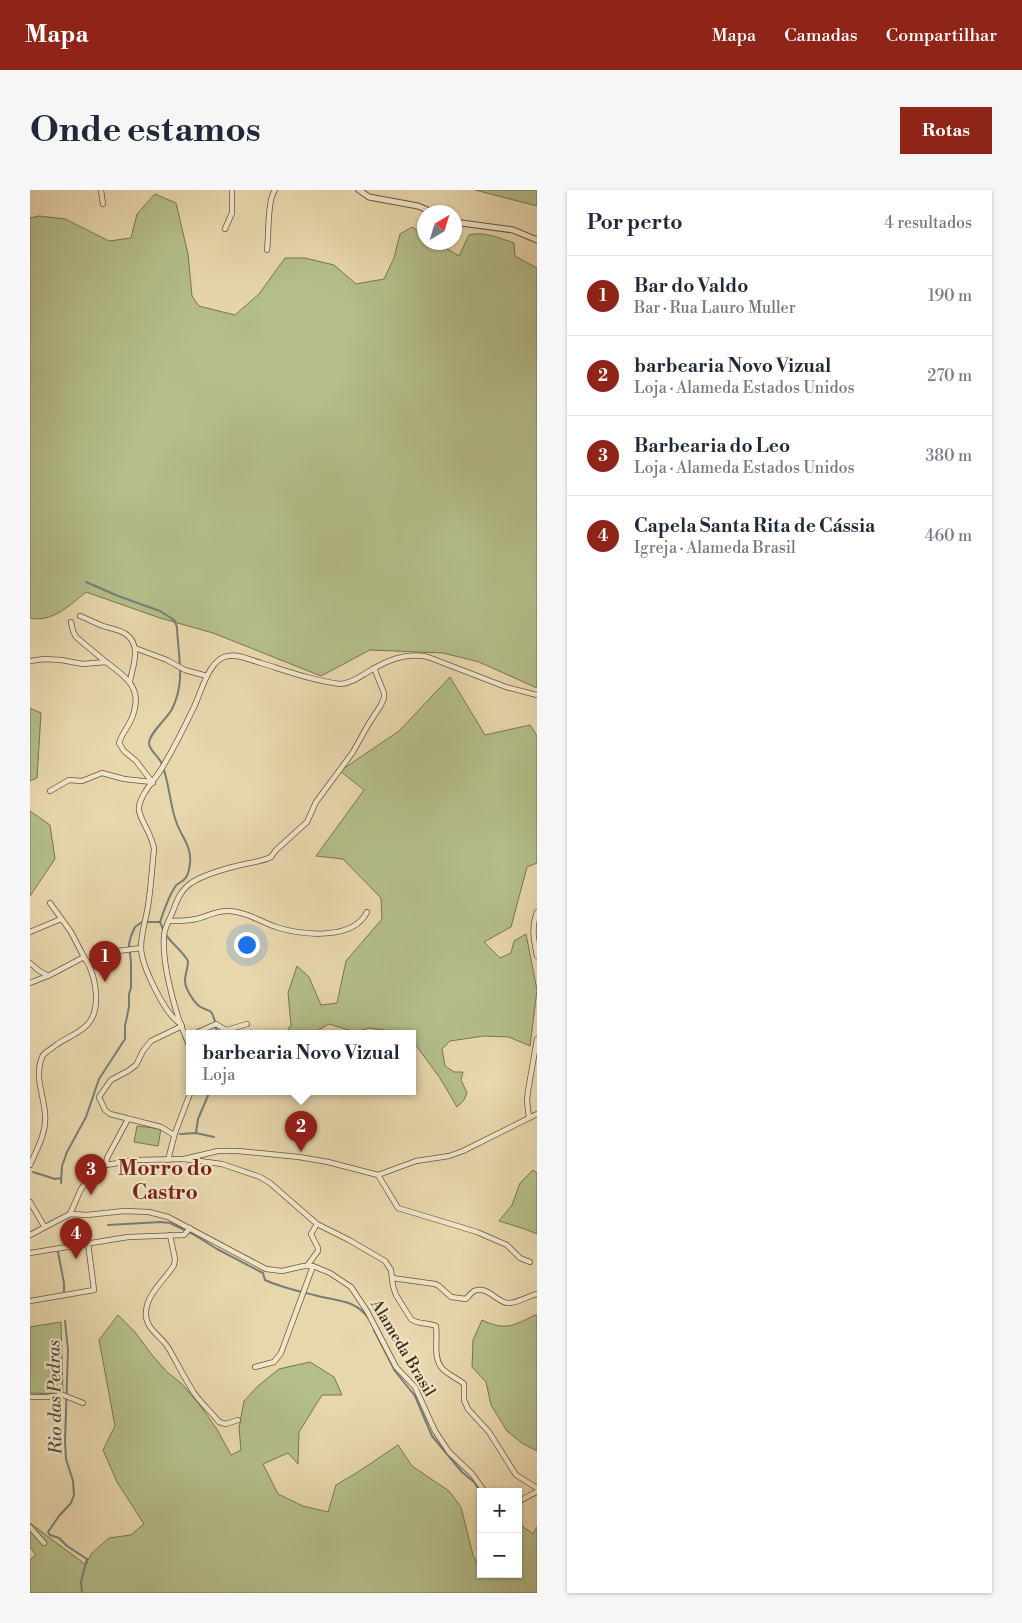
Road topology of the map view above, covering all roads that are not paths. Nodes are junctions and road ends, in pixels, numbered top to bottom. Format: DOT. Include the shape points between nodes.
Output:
graph roads {
  1 [pos="101,190"];
  2 [pos="232,190"];
  3 [pos="275,190"];
  4 [pos="359,190"];
  5 [pos="103,204"];
  6 [pos="417,206"];
  7 [pos="462,223"];
  8 [pos="225,229"];
  9 [pos="537,240"];
  10 [pos="268,250"];
  11 [pos="80,616"];
  12 [pos="71,622"];
  13 [pos="135,648"];
  14 [pos="30,661"];
  15 [pos="106,662"];
  16 [pos="374,668"];
  17 [pos="207,676"];
  18 [pos="130,681"];
  19 [pos="537,694"];
  20 [pos="152,782"];
  21 [pos="50,792"];
  22 [pos="50,902"];
  23 [pos="367,912"];
  24 [pos="537,912"];
  25 [pos="61,919"];
  26 [pos="169,921"];
  27 [pos="30,932"];
  28 [pos="141,948"];
  29 [pos="537,956"];
  30 [pos="84,957"];
  31 [pos="30,963"];
  32 [pos="89,965"];
  33 [pos="48,976"];
  34 [pos="30,983"];
  35 [pos="247,1024"];
  36 [pos="181,1025"];
  37 [pos="203,1030"];
  38 [pos="227,1030"];
  39 [pos="227,1030"];
  40 [pos="186,1034"];
  41 [pos="537,1039"];
  42 [pos="189,1095"];
  43 [pos="537,1114"];
  44 [pos="529,1118"];
  45 [pos="128,1119"];
  46 [pos="174,1135"];
  47 [pos="184,1159"];
  48 [pos="168,1160"];
  49 [pos="30,1165"];
  50 [pos="106,1165"];
  51 [pos="378,1175"];
  52 [pos="30,1202"];
  53 [pos="70,1214"];
  54 [pos="317,1224"];
  55 [pos="44,1226"];
  56 [pos="190,1228"];
  57 [pos="30,1234"];
  58 [pos="170,1235"];
  59 [pos="88,1244"];
  60 [pos="30,1253"];
  61 [pos="530,1262"];
  62 [pos="307,1266"];
  63 [pos="313,1266"];
  64 [pos="392,1278"];
  65 [pos="537,1294"];
  66 [pos="30,1301"];
  67 [pos="255,1367"];
  68 [pos="30,1397"];
  69 [pos="83,1403"];
  70 [pos="238,1420"];
  71 [pos="482,1488"];
  72 [pos="537,1488"];
  73 [pos="537,1492"];
  74 [pos="522,1500"];
  75 [pos="30,1527"];
  76 [pos="44,1543"];
  1 -- 5 [label="street"];
  2 -- 8 [label="street" via="232,213"];
  3 -- 10 [label="street" via="269,216"];
  4 -- 6 [label="street" via="369,197"];
  7 -- 9 [label="street" via="513,230"];
  11 -- 13 [label="street" via="126,633"];
  12 -- 15 [label="street" via="76,637"];
  13 -- 17 [label="street" via="184,670"];
  13 -- 18 [label="street"];
  14 -- 15 [label="street"];
  15 -- 18 [label="street"];
  16 -- 17 [label="street" via="358,679 342,684 230,655 222,656"];
  16 -- 19 [label="street" via="399,657 417,655"];
  16 -- 26 [label="street" via="384,693 383,701 353,752 316,802 307,822 271,858 220,870 190,884 178,897"];
  17 -- 20 [label="street" via="182,731"];
  18 -- 20 [label="street" via="136,696 134,715 119,743"];
  20 -- 21 [label="street" via="102,773 82,781 69,780"];
  20 -- 28 [label="street" via="139,807 154,843"];
  22 -- 25 [label="street"];
  23 -- 26 [label="street" via="358,923 327,934 278,927 245,913 229,911 198,919"];
  24 -- 29 [label="street" via="533,933"];
  25 -- 27 [label="street"];
  25 -- 30 [label="street"];
  26 -- 36 [label="street" via="164,936 166,965"];
  28 -- 32 [label="street" via="118,952"];
  28 -- 36 [label="street" via="161,1000"];
  30 -- 32 [label="street"];
  30 -- 33 [label="street"];
  31 -- 33 [label="street"];
  32 -- 49 [label="street" via="96,991 92,1018 84,1028 46,1052 41,1059 39,1081 45,1125"];
  33 -- 34 [label="street"];
  35 -- 39 [label="street"];
  36 -- 40 [label="street"];
  36 -- 45 [label="street" via="151,1041 136,1065 125,1074 112,1078 100,1095 108,1112"];
  37 -- 38 [label="street" via="216,1024"];
  41 -- 44 [label="street" via="527,1101"];
  42 -- 46 [label="street"];
  43 -- 44 [label="street"];
  44 -- 51 [label="street" via="457,1154 416,1161"];
  45 -- 46 [label="street" via="161,1127"];
  45 -- 50 [label="street" via="106,1158"];
  46 -- 48 [label="street"];
  47 -- 48 [label="street"];
  47 -- 51 [label="street" via="218,1151 238,1151 328,1162"];
  47 -- 54 [label="street" via="228,1166 260,1177"];
  48 -- 50 [label="street" via="136,1160"];
  50 -- 53 [label="street" via="81,1188"];
  51 -- 61 [label="street" via="399,1209 477,1232 507,1245 520,1258"];
  52 -- 55 [label="street"];
  53 -- 55 [label="street, Alameda Brasil"];
  53 -- 56 [label="street, Alameda Brasil" via="150,1212"];
  54 -- 62 [label="street" via="311,1234 318,1251"];
  54 -- 64 [label="street" via="385,1261 390,1266"];
  55 -- 57 [label="street, Alameda Brasil"];
  56 -- 58 [label="street" via="184,1236"];
  56 -- 62 [label="street, Alameda Brasil" via="266,1268 282,1272"];
  58 -- 59 [label="street" via="128,1237"];
  58 -- 70 [label="street" via="174,1265 148,1303 148,1324 169,1349 196,1396 219,1422 226,1424"];
  59 -- 60 [label="street"];
  59 -- 66 [label="street" via="94,1290"];
  62 -- 63 [label="street, Alameda Brasil"];
  63 -- 67 [label="street" via="279,1356 274,1362"];
  63 -- 71 [label="street, Alameda Brasil" via="339,1278 357,1294 396,1367 415,1387 435,1431 449,1452"];
  64 -- 65 [label="street" via="435,1284 456,1299 466,1299 478,1290 510,1303"];
  64 -- 72 [label="street" via="396,1295 413,1321 436,1326 438,1361 443,1369 464,1384 468,1410 489,1432 516,1475"];
  68 -- 69 [label="street" via="66,1395"];
  73 -- 74 [label="street"];
  75 -- 76 [label="street"];
}
